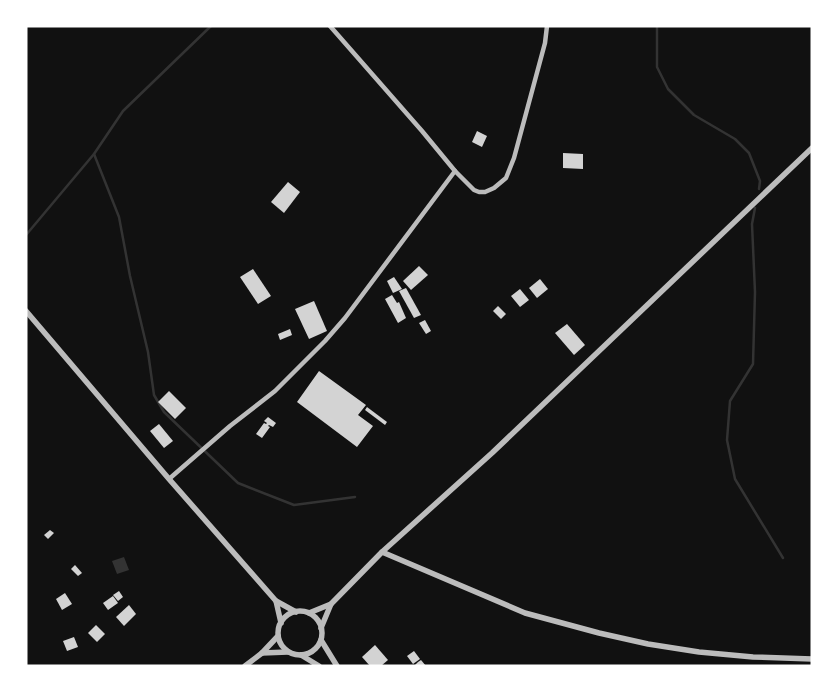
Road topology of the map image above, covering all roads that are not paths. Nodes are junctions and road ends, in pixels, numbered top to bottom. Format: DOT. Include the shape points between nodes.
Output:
graph roads {
  1 [pos="330,26"];
  2 [pos="547,26"];
  3 [pos="812,148"];
  4 [pos="454,171"];
  5 [pos="26,311"];
  6 [pos="169,479"];
  7 [pos="382,552"];
  8 [pos="276,601"];
  9 [pos="331,604"];
  10 [pos="296,612"];
  11 [pos="309,613"];
  12 [pos="280,623"];
  13 [pos="321,628"];
  14 [pos="278,636"];
  15 [pos="321,640"];
  16 [pos="288,652"];
  17 [pos="262,653"];
  18 [pos="301,655"];
  19 [pos="812,659"];
  20 [pos="245,666"];
  21 [pos="319,666"];
  22 [pos="337,666"];
  1 -- 4 [label="street"];
  2 -- 4 [label="street" via="514,158 506,178 494,188 479,192"];
  3 -- 7 [label="street" via="492,453"];
  4 -- 6 [label="street" via="325,341 275,391"];
  5 -- 6 [label="street"];
  6 -- 8 [label="street"];
  7 -- 9 [label="street"];
  7 -- 19 [label="street" via="525,613 599,633 699,652"];
  8 -- 10 [label="street"];
  8 -- 12 [label="street"];
  9 -- 11 [label="street"];
  9 -- 13 [label="street"];
  10 -- 11 [label="street"];
  10 -- 12 [label="street"];
  11 -- 13 [label="street"];
  12 -- 14 [label="street"];
  13 -- 15 [label="street"];
  14 -- 16 [label="street"];
  14 -- 17 [label="street"];
  15 -- 18 [label="street" via="313,651"];
  15 -- 22 [label="street"];
  16 -- 17 [label="street"];
  16 -- 18 [label="street"];
  17 -- 20 [label="street"];
  18 -- 21 [label="street"];
}
